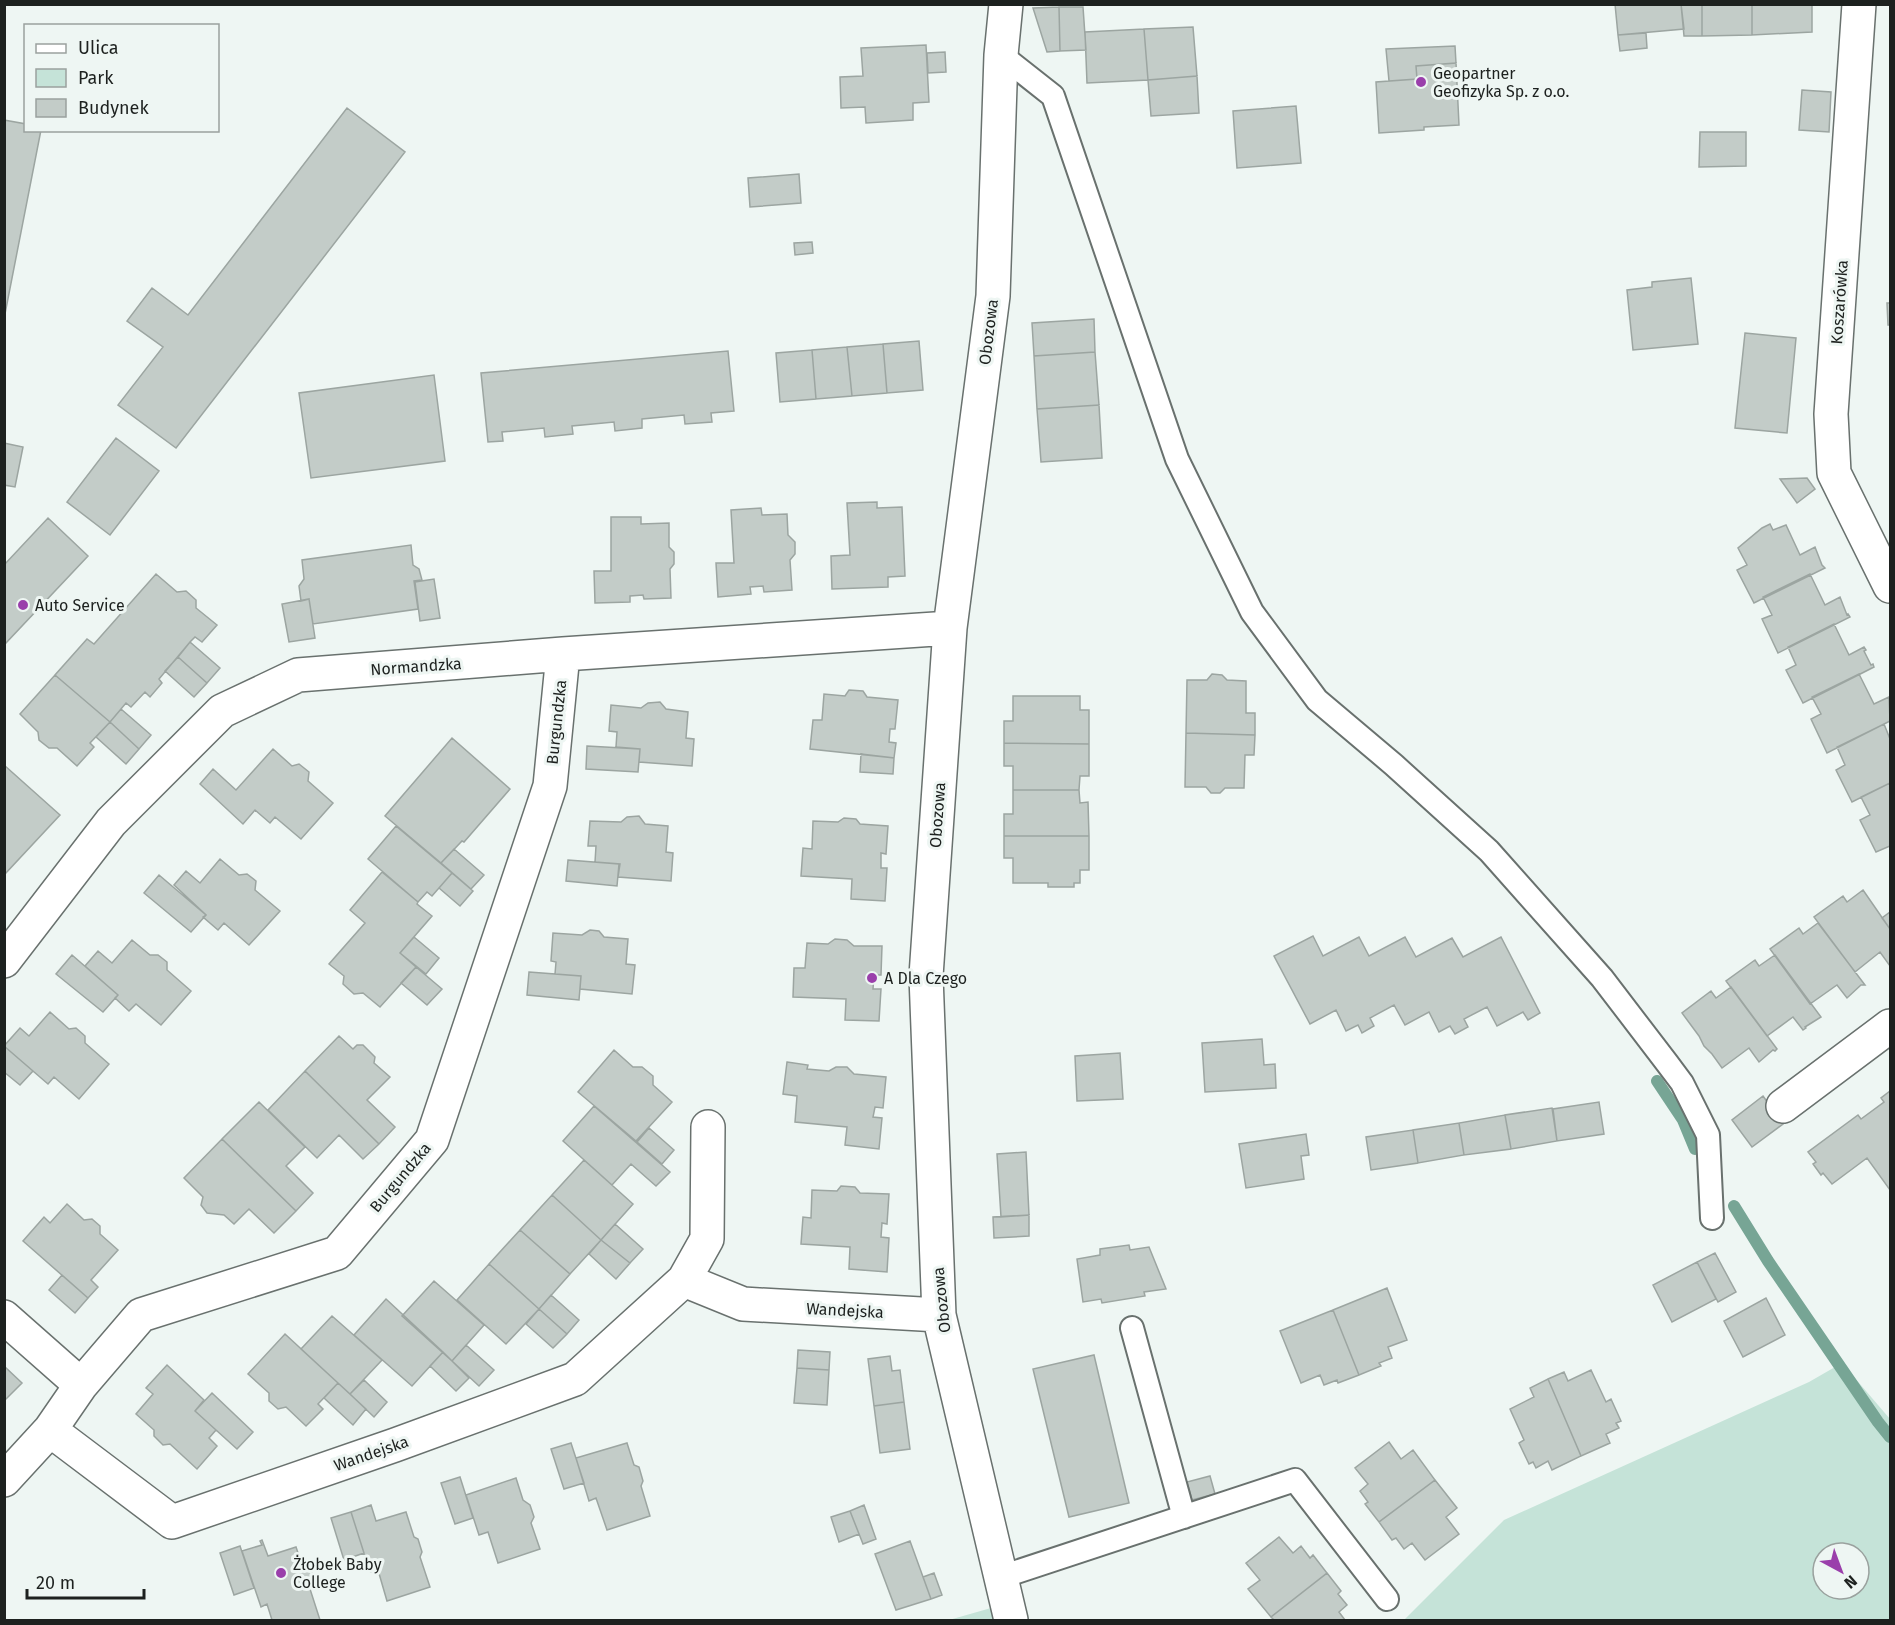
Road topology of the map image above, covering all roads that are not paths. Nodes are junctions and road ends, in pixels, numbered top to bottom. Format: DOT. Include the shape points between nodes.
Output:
graph roads {
  1 [pos="1006,4"];
  2 [pos="1859,4"];
  3 [pos="1001,55"];
  4 [pos="1890,586"];
  5 [pos="950,628"];
  6 [pos="563,654"];
  7 [pos="4,961"];
  8 [pos="1890,1026"];
  9 [pos="1783,1106"];
  10 [pos="708,1127"];
  11 [pos="1712,1218"];
  12 [pos="684,1280"];
  13 [pos="939,1315"];
  14 [pos="4,1317"];
  15 [pos="1132,1328"];
  16 [pos="81,1385"];
  17 [pos="50,1430"];
  18 [pos="4,1480"];
  19 [pos="1184,1517"];
  20 [pos="1001,1577"];
  21 [pos="1387,1599"];
  22 [pos="1011,1620"];
  1 -- 3 [label="street, Obozowa"];
  2 -- 4 [label="street, Koszarówka" via="1831,414 1834,473"];
  3 -- 5 [label="street, Obozowa" via="993,296"];
  3 -- 11 [label="lane" via="1053,96 1177,459 1252,612 1317,700 1489,851 1602,978 1667,1063 1682,1083 1708,1135"];
  5 -- 6 [label="street, Normandzka"];
  5 -- 13 [label="street, Obozowa" via="926,976"];
  6 -- 7 [label="street, Normandzka" via="298,675 222,711 111,822"];
  6 -- 16 [label="street, Burgundzka" via="550,786 432,1140 337,1253 141,1315"];
  8 -- 9 [label="street"];
  10 -- 12 [label="street, Wandejska" via="707,1239"];
  12 -- 13 [label="street, Wandejska" via="743,1304"];
  12 -- 17 [label="street, Wandejska" via="575,1379 172,1522"];
  13 -- 20 [label="street, Obozowa"];
  14 -- 16 [label="street"];
  15 -- 19 [label="lane"];
  16 -- 17 [label="street, Burgundzka"];
  17 -- 18 [label="street, Burgundzka"];
  19 -- 20 [label="lane"];
  19 -- 21 [label="lane" via="1295,1480"];
  20 -- 22 [label="street, Obozowa"];
}
